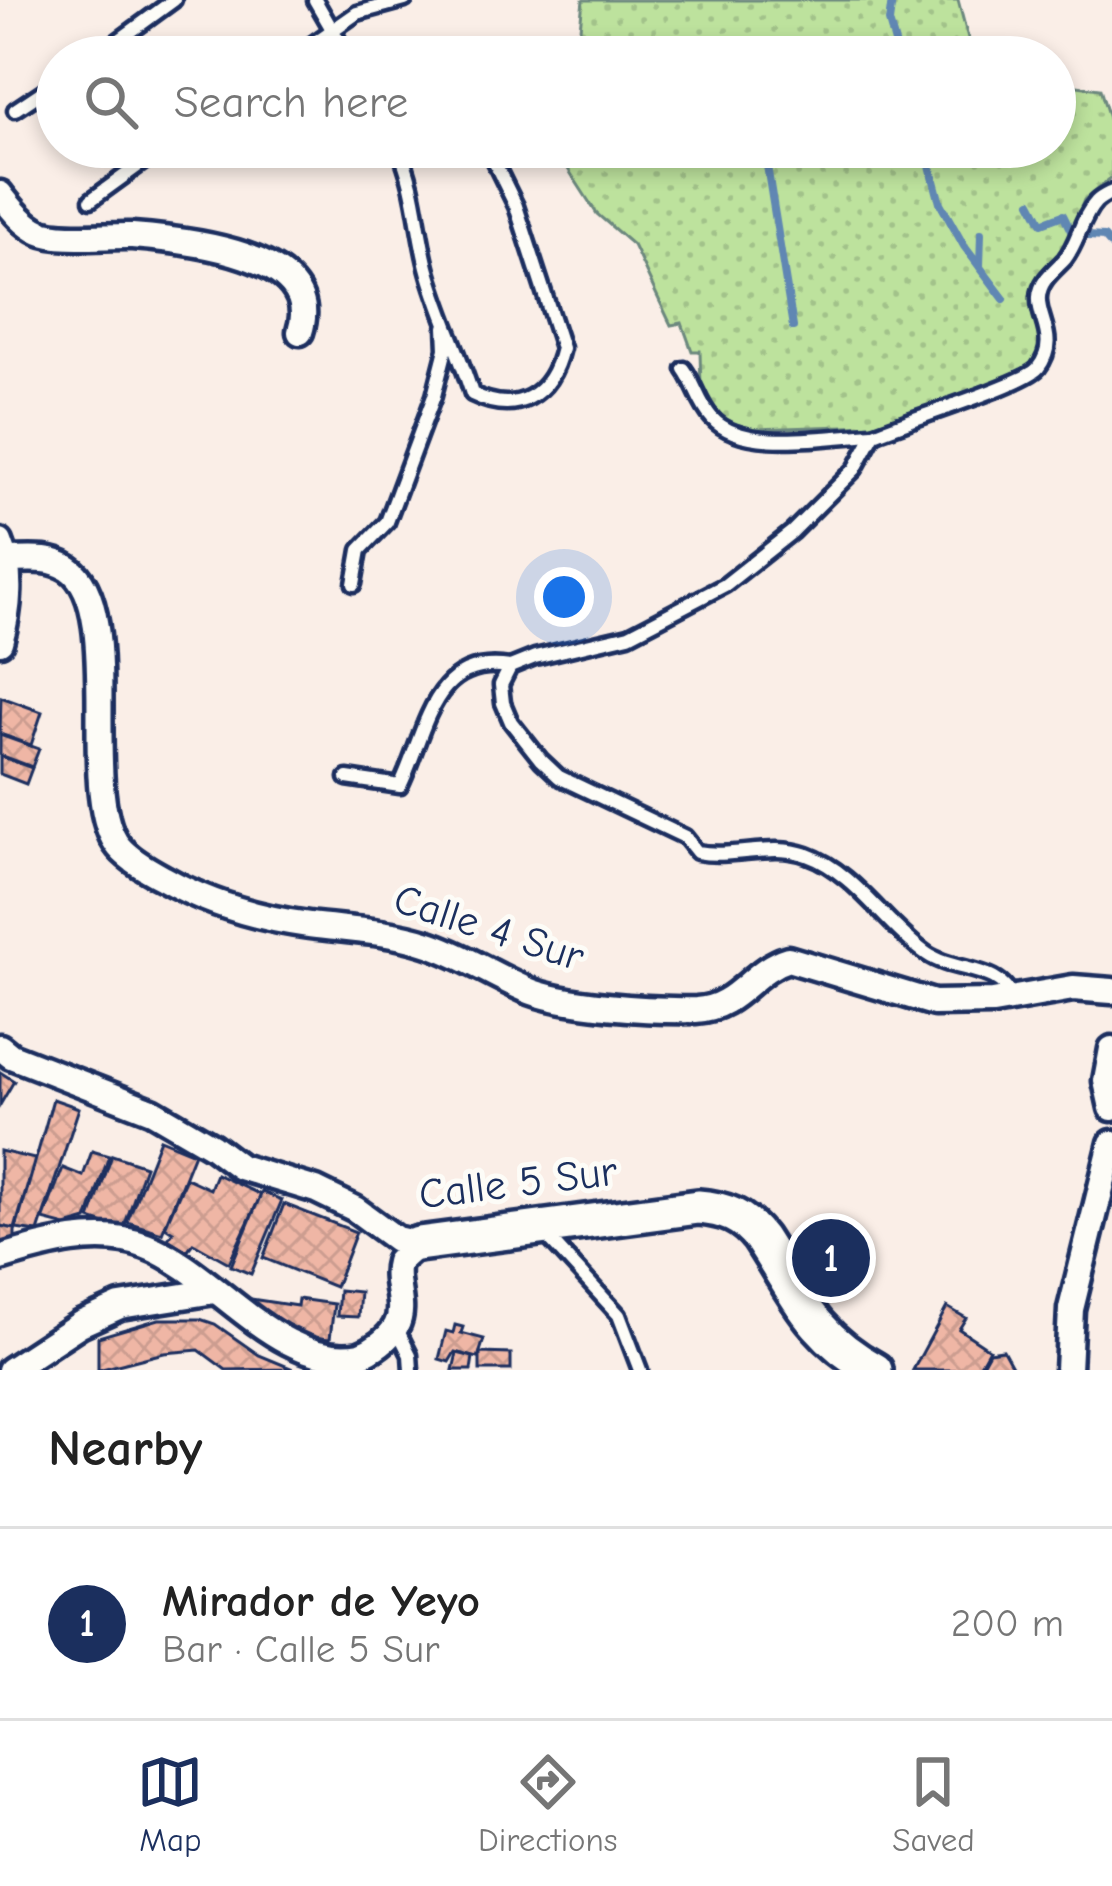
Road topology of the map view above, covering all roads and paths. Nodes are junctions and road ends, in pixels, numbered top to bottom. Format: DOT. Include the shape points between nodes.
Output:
graph roads {
  1 [pos="175,0"];
  2 [pos="316,0"];
  3 [pos="405,0"];
  4 [pos="334,32"];
  5 [pos="125,36"];
  6 [pos="328,36"];
  7 [pos="336,36"];
  8 [pos="36,96"];
  9 [pos="14,110"];
  10 [pos="135,168"];
  11 [pos="406,168"];
  12 [pos="497,168"];
  13 [pos="1112,192"];
  14 [pos="0,194"];
  15 [pos="91,200"];
  16 [pos="445,320"];
  17 [pos="300,332"];
  18 [pos="684,369"];
  19 [pos="874,434"];
  20 [pos="3,551"];
  21 [pos="354,584"];
  22 [pos="0,642"];
  23 [pos="510,667"];
  24 [pos="346,778"];
  25 [pos="1112,991"];
  26 [pos="1012,1000"];
  27 [pos="0,1047"];
  28 [pos="1110,1058"];
  29 [pos="1112,1108"];
  30 [pos="1112,1142"];
  31 [pos="538,1226"];
  32 [pos="418,1244"];
  33 [pos="0,1258"];
  34 [pos="214,1291"];
  35 [pos="396,1326"];
  36 [pos="10,1370"];
  37 [pos="411,1370"];
  38 [pos="640,1370"];
  39 [pos="875,1370"];
  40 [pos="1068,1370"];
  1 -- 5 [label="lane"];
  2 -- 4 [label="lane"];
  3 -- 4 [label="lane" via="357,13"];
  4 -- 6 [label="lane"];
  4 -- 7 [label="lane"];
  8 -- 9 [label="lane"];
  10 -- 15 [label="lane"];
  11 -- 16 [label="lane"];
  12 -- 16 [label="lane" via="562,348 557,367 529,402 485,400 472,394"];
  13 -- 19 [label="lane" via="1098,199 1038,298 1048,341 1037,368 1013,385"];
  14 -- 17 [label="street" via="42,234 219,247 272,268 303,302"];
  16 -- 21 [label="lane" via="434,396 387,522 360,550"];
  18 -- 19 [label="lane" via="730,434"];
  19 -- 23 [label="lane" via="855,469 725,584 628,635"];
  20 -- 22 [label="street" via="8,598"];
  20 -- 26 [label="street, Calle 4 Sur" via="57,562 88,591 106,827 149,871 206,900 286,922 427,943 544,997 721,1006 788,959 934,1003"];
  23 -- 24 [label="lane" via="484,663 450,682 427,712 400,786"];
  23 -- 26 [label="lane" via="502,703 559,777 685,837 697,852 781,849 820,861 930,956 996,976"];
  25 -- 26 [label="street, Calle 4 Sur" via="1073,988"];
  27 -- 32 [label="street, Calle 5 Sur" via="152,1111 240,1167 316,1190"];
  28 -- 29 [label="street"];
  30 -- 40 [label="street" via="1076,1284"];
  31 -- 32 [label="street, Calle 5 Sur"];
  31 -- 38 [label="lane" via="619,1315"];
  31 -- 39 [label="street, Calle 5 Sur" via="698,1207 730,1212 760,1238 819,1330"];
  32 -- 35 [label="street" via="398,1262"];
  33 -- 34 [label="street" via="65,1241 126,1240 172,1257"];
  34 -- 35 [label="street" via="278,1343 317,1359 358,1356"];
  34 -- 36 [label="street" via="120,1306"];
  35 -- 37 [label="lane"];
}
